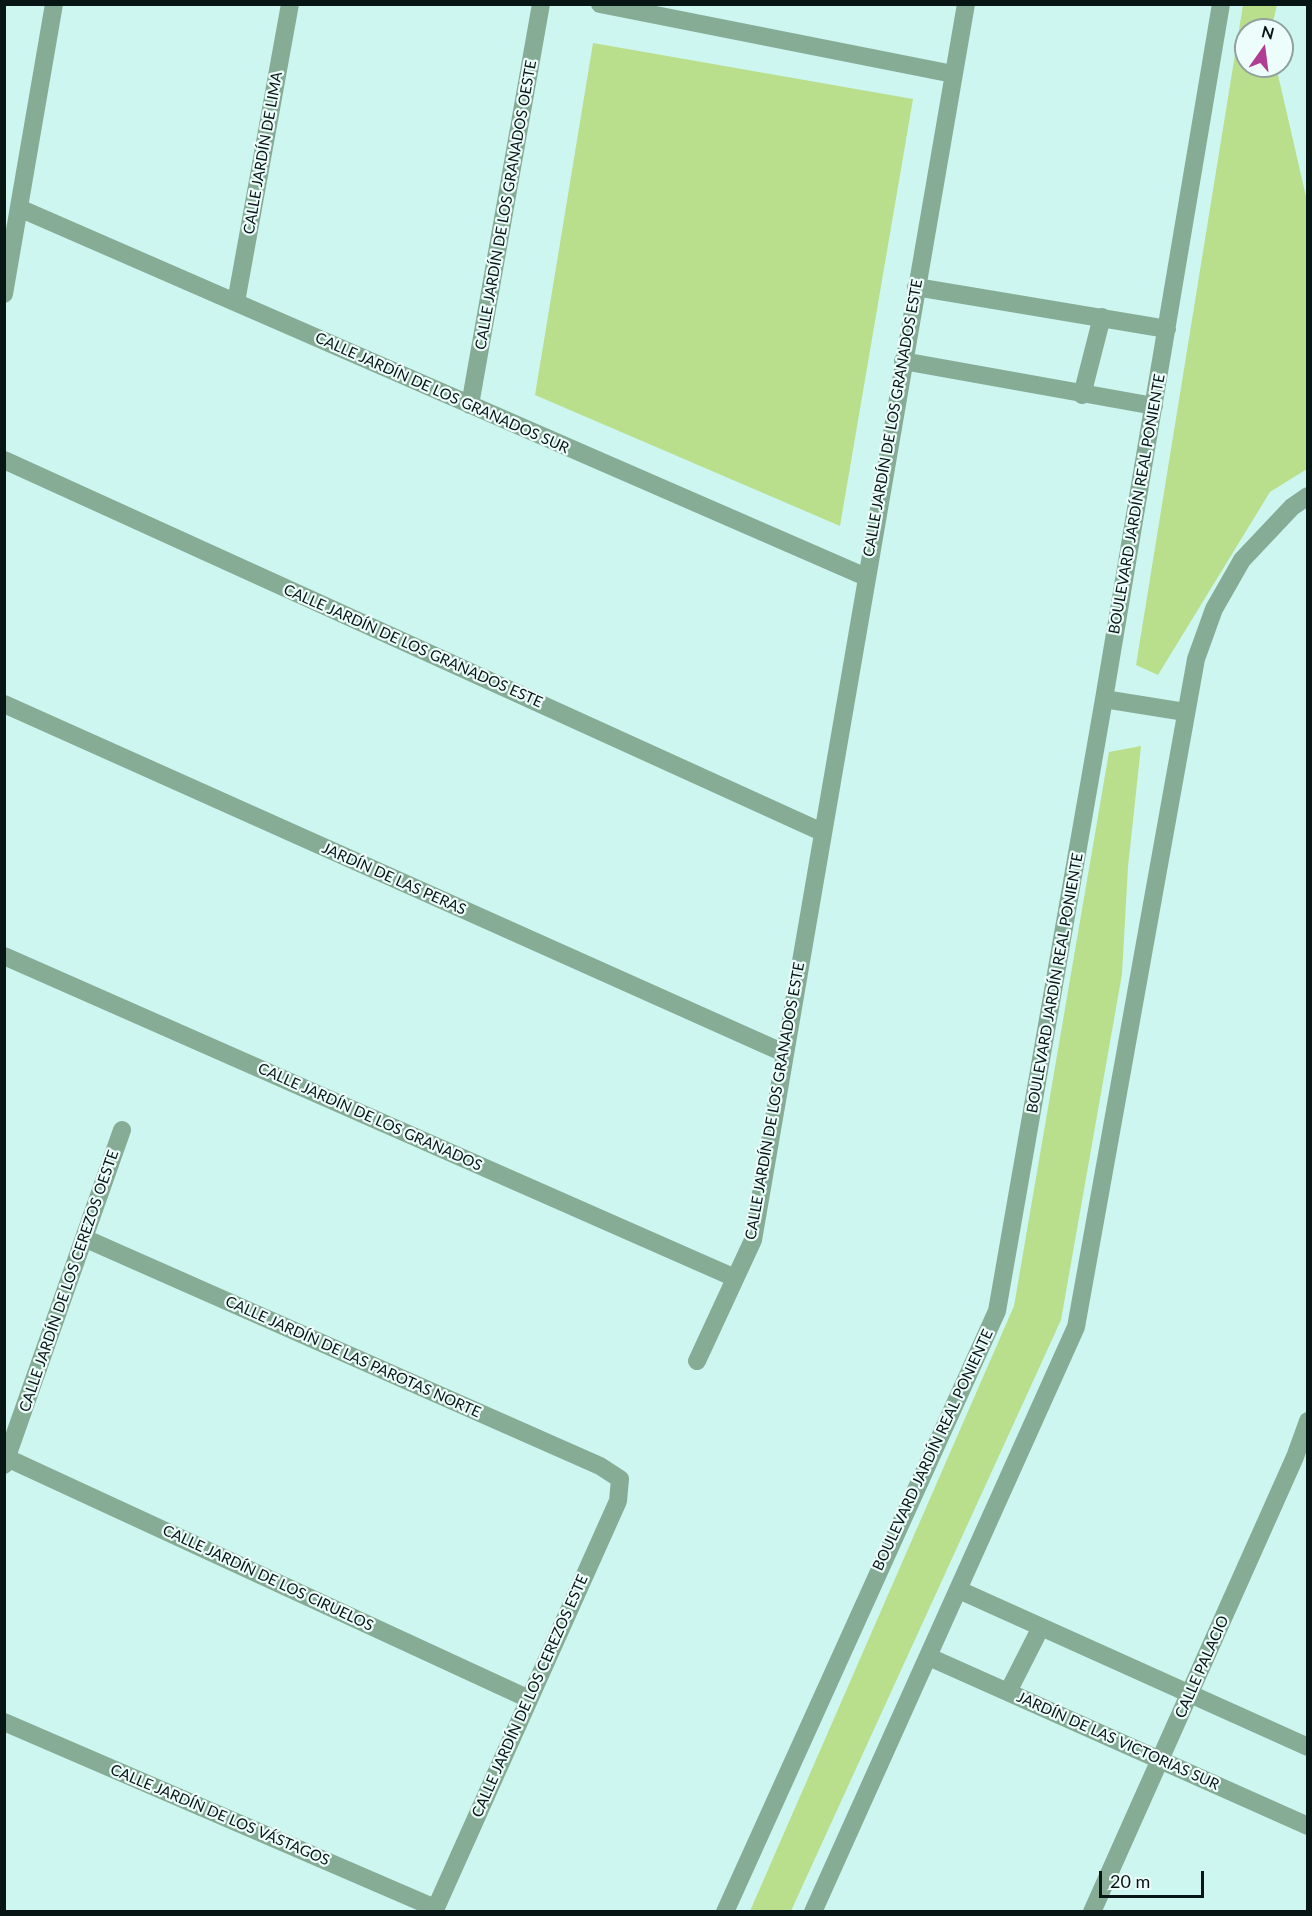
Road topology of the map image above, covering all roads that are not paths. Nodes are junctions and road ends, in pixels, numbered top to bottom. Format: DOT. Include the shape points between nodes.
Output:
graph roads {
  1 [pos="54,4"];
  2 [pos="290,4"];
  3 [pos="541,4"];
  4 [pos="600,4"];
  5 [pos="966,4"];
  6 [pos="1221,4"];
  7 [pos="953,74"];
  8 [pos="19,208"];
  9 [pos="916,287"];
  10 [pos="4,294"];
  11 [pos="236,302"];
  12 [pos="1102,317"];
  13 [pos="1167,329"];
  14 [pos="903,361"];
  15 [pos="1082,395"];
  16 [pos="471,405"];
  17 [pos="1154,406"];
  18 [pos="4,460"];
  19 [pos="1308,496"];
  20 [pos="866,577"];
  21 [pos="1104,699"];
  22 [pos="4,704"];
  23 [pos="1185,712"];
  24 [pos="822,832"];
  25 [pos="4,956"];
  26 [pos="784,1053"];
  27 [pos="122,1130"];
  28 [pos="84,1238"];
  29 [pos="735,1278"];
  30 [pos="697,1361"];
  31 [pos="1308,1421"];
  32 [pos="1301,1459"];
  33 [pos="6,1462"];
  34 [pos="620,1479"];
  35 [pos="959,1590"];
  36 [pos="1041,1627"];
  37 [pos="929,1657"];
  38 [pos="1008,1692"];
  39 [pos="1190,1694"];
  40 [pos="529,1699"];
  41 [pos="4,1722"];
  42 [pos="1308,1748"];
  43 [pos="1160,1760"];
  44 [pos="1308,1826"];
  45 [pos="434,1910"];
  46 [pos="725,1911"];
  47 [pos="813,1911"];
  48 [pos="1092,1911"];
  1 -- 8 [label="street"];
  2 -- 11 [label="street, CALLE JARDÍN DE LIMA"];
  3 -- 16 [label="street, CALLE JARDÍN DE LOS GRANADOS OESTE"];
  4 -- 7 [label="street"];
  5 -- 7 [label="street, CALLE JARDÍN DE LOS GRANADOS ESTE"];
  6 -- 13 [label="street, BOULEVARD JARDÍN REAL PONIENTE"];
  7 -- 9 [label="street, CALLE JARDÍN DE LOS GRANADOS ESTE"];
  8 -- 10 [label="street"];
  8 -- 11 [label="street, CALLE JARDÍN DE LOS GRANADOS SUR"];
  9 -- 12 [label="street"];
  9 -- 14 [label="street, CALLE JARDÍN DE LOS GRANADOS ESTE"];
  11 -- 16 [label="street, CALLE JARDÍN DE LOS GRANADOS SUR"];
  12 -- 13 [label="street"];
  12 -- 15 [label="street"];
  13 -- 17 [label="street, BOULEVARD JARDÍN REAL PONIENTE"];
  14 -- 15 [label="street"];
  14 -- 20 [label="street, CALLE JARDÍN DE LOS GRANADOS ESTE"];
  15 -- 17 [label="street"];
  16 -- 20 [label="street, CALLE JARDÍN DE LOS GRANADOS SUR"];
  17 -- 21 [label="street, BOULEVARD JARDÍN REAL PONIENTE"];
  18 -- 24 [label="street, CALLE JARDÍN DE LOS GRANADOS ESTE"];
  19 -- 23 [label="street" via="1292,507 1242,560 1214,609 1196,659"];
  20 -- 24 [label="street, CALLE JARDÍN DE LOS GRANADOS ESTE"];
  21 -- 23 [label="street"];
  21 -- 46 [label="street, BOULEVARD JARDÍN REAL PONIENTE" via="997,1311"];
  22 -- 26 [label="street, JARDÍN DE LAS PERAS"];
  23 -- 35 [label="street" via="1076,1327"];
  24 -- 26 [label="street, CALLE JARDÍN DE LOS GRANADOS ESTE"];
  25 -- 29 [label="street, CALLE JARDÍN DE LOS GRANADOS"];
  26 -- 29 [label="street, CALLE JARDÍN DE LOS GRANADOS ESTE" via="753,1240"];
  27 -- 28 [label="street, CALLE JARDÍN DE LOS CEREZOS OESTE"];
  28 -- 33 [label="street, CALLE JARDÍN DE LOS CEREZOS OESTE"];
  28 -- 34 [label="street, CALLE JARDÍN DE LAS PAROTAS NORTE" via="600,1466"];
  29 -- 30 [label="street, CALLE JARDÍN DE LOS GRANADOS ESTE"];
  31 -- 32 [label="street, CALLE PALACIO"];
  32 -- 39 [label="street, CALLE PALACIO"];
  33 -- 40 [label="street, CALLE JARDÍN DE LOS CIRUELOS"];
  34 -- 40 [label="street, CALLE JARDÍN DE LOS CEREZOS ESTE" via="618,1502"];
  35 -- 36 [label="street"];
  35 -- 37 [label="street"];
  36 -- 38 [label="street"];
  36 -- 39 [label="street"];
  37 -- 38 [label="street, JARDÍN DE LAS VICTORIAS SUR"];
  37 -- 47 [label="street"];
  38 -- 43 [label="street, JARDÍN DE LAS VICTORIAS SUR"];
  39 -- 42 [label="street"];
  39 -- 43 [label="street, CALLE PALACIO"];
  40 -- 45 [label="street, CALLE JARDÍN DE LOS CEREZOS ESTE"];
  41 -- 45 [label="street, CALLE JARDÍN DE LOS VÁSTAGOS"];
  43 -- 44 [label="street, JARDÍN DE LAS VICTORIAS SUR"];
  43 -- 48 [label="street, CALLE PALACIO"];
}
